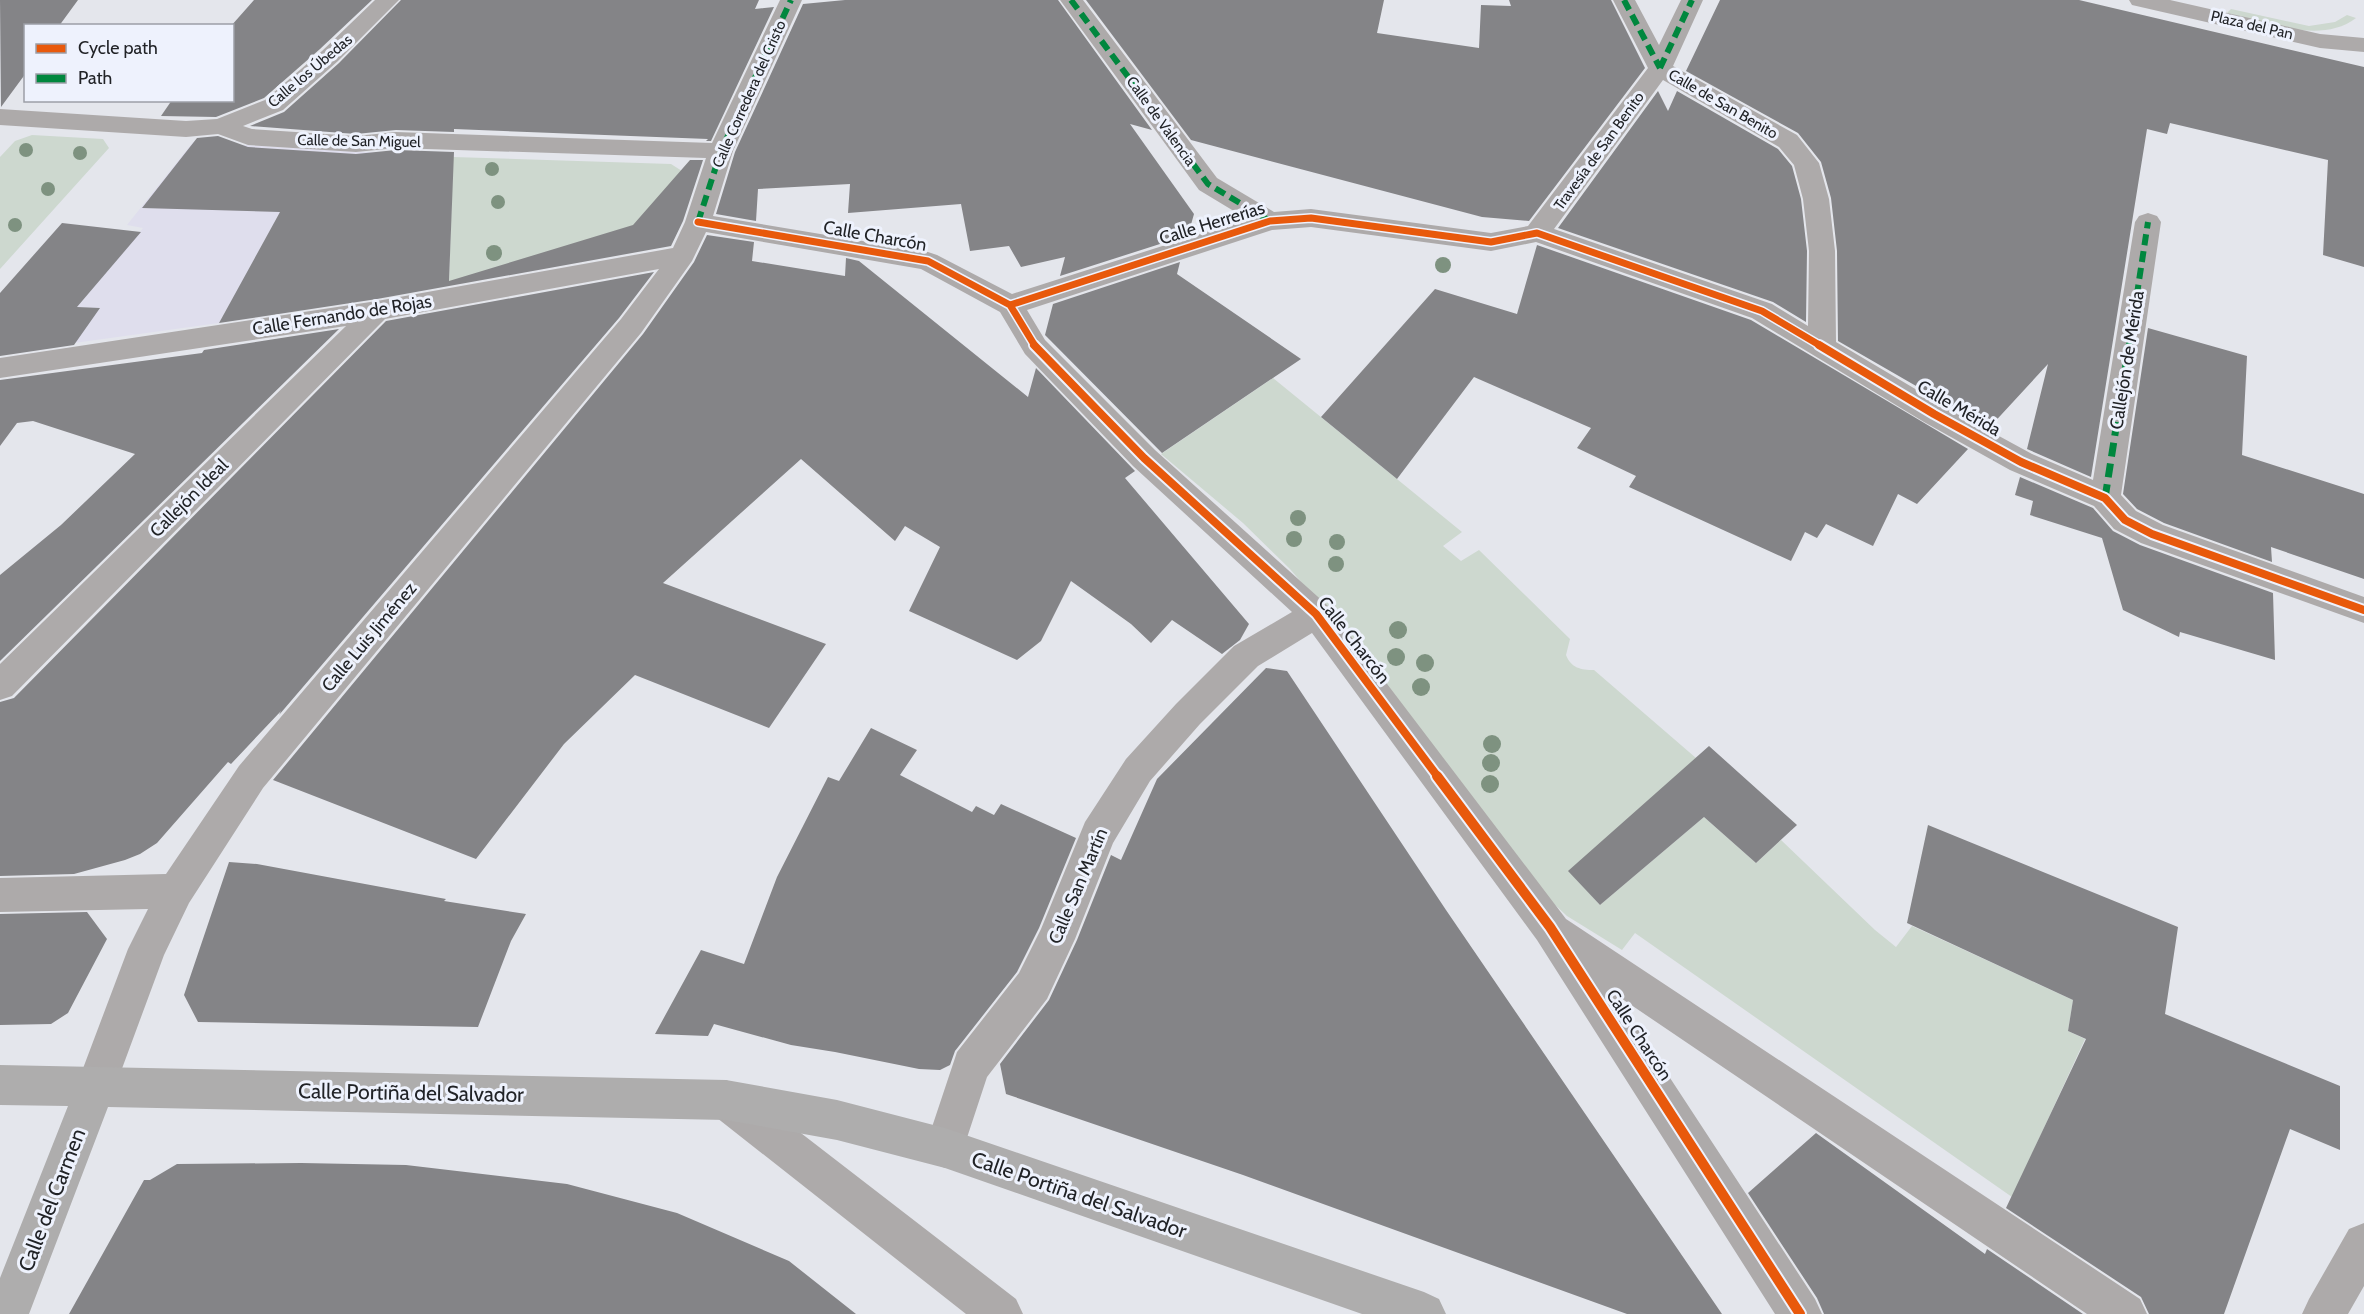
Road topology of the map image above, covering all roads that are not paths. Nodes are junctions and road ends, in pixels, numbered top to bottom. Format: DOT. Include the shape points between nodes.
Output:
graph roads {
  1 [pos="388,0"];
  2 [pos="791,0"];
  3 [pos="1071,0"];
  4 [pos="1624,0"];
  5 [pos="1692,0"];
  6 [pos="2140,0"];
  7 [pos="2364,45"];
  8 [pos="1660,68"];
  9 [pos="10,117"];
  10 [pos="221,126"];
  11 [pos="0,138"];
  12 [pos="721,151"];
  13 [pos="1270,221"];
  14 [pos="698,222"];
  15 [pos="2148,222"];
  16 [pos="1537,233"];
  17 [pos="683,255"];
  18 [pos="1010,305"];
  19 [pos="377,311"];
  20 [pos="1822,346"];
  21 [pos="0,368"];
  22 [pos="2105,498"];
  23 [pos="2364,610"];
  24 [pos="1316,614"];
  25 [pos="0,686"];
  26 [pos="176,891"];
  27 [pos="0,895"];
  28 [pos="1550,927"];
  29 [pos="0,1084"];
  30 [pos="96,1087"];
  31 [pos="726,1100"];
  32 [pos="945,1149"];
  33 [pos="2364,1244"];
  34 [pos="7,1314"];
  35 [pos="1000,1314"];
  36 [pos="1424,1314"];
  37 [pos="1800,1314"];
  38 [pos="2125,1314"];
  39 [pos="2324,1314"];
  1 -- 10 [label="street, Calle los Úbedas" via="274,105"];
  2 -- 12 [label="street, Calle Corredera del Cristo"];
  3 -- 13 [label="street, Calle de Valencia" via="1208,184"];
  4 -- 8 [label="street"];
  5 -- 8 [label="street, Travesía de San Benito"];
  6 -- 7 [label="street, Plaza del Pan" via="2320,40"];
  8 -- 16 [label="street, Travesía de San Benito"];
  8 -- 20 [label="street, Calle de San Benito" via="1788,141 1806,163 1816,199 1822,251"];
  9 -- 10 [label="street, Calle de San Miguel" via="186,129"];
  9 -- 11 [label="street"];
  10 -- 12 [label="street, Calle de San Miguel" via="248,137 356,144 396,140"];
  12 -- 14 [label="street, Calle Corredera del Cristo"];
  13 -- 16 [label="street, Calle Herrerías" via="1311,218 1491,242"];
  13 -- 18 [label="street, Calle Herrerías"];
  14 -- 17 [label="street, Calle Luis Jiménez"];
  14 -- 18 [label="street, Calle Charcón" via="928,261"];
  15 -- 22 [label="street, Callejón de Mérida"];
  16 -- 20 [label="street, Calle Mérida" via="1762,311"];
  17 -- 19 [label="street, Calle Fernando de Rojas"];
  17 -- 26 [label="street, Calle Luis Jiménez" via="631,326 251,777"];
  18 -- 24 [label="street, Calle Charcón" via="1035,347 1144,458"];
  19 -- 21 [label="street, Calle Fernando de Rojas"];
  19 -- 25 [label="street, Callejón Ideal"];
  20 -- 22 [label="street, Calle Mérida" via="2021,462"];
  22 -- 23 [label="street, Calle Mérida" via="2125,520 2152,534"];
  24 -- 28 [label="street, Calle Charcón"];
  24 -- 32 [label="street, Calle San Martín" via="1246,656 1138,770 1098,834 1033,986 971,1066"];
  26 -- 27 [label="street"];
  26 -- 30 [label="street, Calle Luis Jiménez" via="147,949"];
  28 -- 37 [label="street, Calle Charcón"];
  28 -- 38 [label="street, Calle Charcón"];
  29 -- 30 [label="main road, Calle Portiña del Salvador"];
  30 -- 31 [label="main road, Calle Portiña del Salvador"];
  30 -- 34 [label="main road, Calle del Carmen"];
  31 -- 32 [label="main road, Calle Portiña del Salvador" via="837,1120"];
  31 -- 35 [label="street"];
  32 -- 36 [label="main road, Calle Portiña del Salvador"];
  33 -- 39 [label="street"];
}
